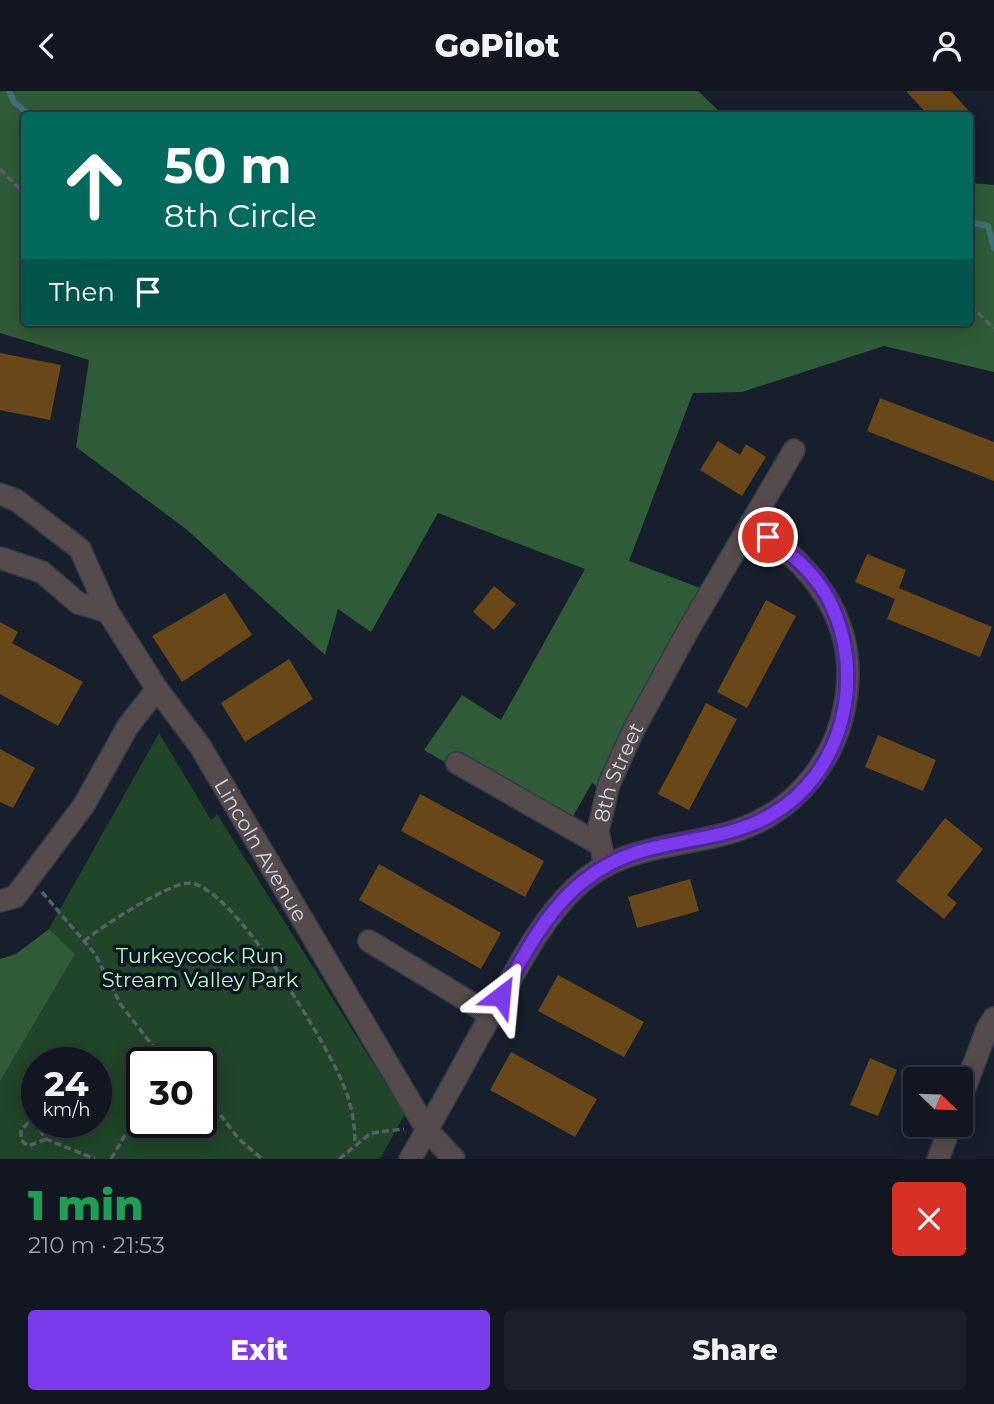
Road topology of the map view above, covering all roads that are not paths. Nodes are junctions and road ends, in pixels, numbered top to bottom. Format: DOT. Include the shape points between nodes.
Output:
graph roads {
  1 [pos="794,450"];
  2 [pos="0,493"];
  3 [pos="768,537"];
  4 [pos="0,558"];
  5 [pos="108,612"];
  6 [pos="157,689"];
  7 [pos="457,762"];
  8 [pos="599,844"];
  9 [pos="605,866"];
  10 [pos="0,901"];
  11 [pos="369,941"];
  12 [pos="491,1015"];
  13 [pos="994,1018"];
  14 [pos="973,1069"];
  15 [pos="427,1131"];
  16 [pos="946,1137"];
  17 [pos="410,1159"];
  18 [pos="454,1159"];
  19 [pos="938,1159"];
  1 -- 8 [label="street, 8th Street" via="634,729 609,784"];
  2 -- 5 [label="street, Lincoln Avenue" via="80,549"];
  3 -- 9 [label="street" via="813,576 842,634 848,694 830,752 794,799 773,814 717,837 666,843"];
  4 -- 5 [label="street" via="41,572 78,603"];
  5 -- 6 [label="street, Lincoln Avenue"];
  6 -- 10 [label="street" via="128,726 84,805 15,897"];
  6 -- 15 [label="street, Lincoln Avenue" via="201,746"];
  7 -- 8 [label="street"];
  8 -- 9 [label="street, 8th Street"];
  9 -- 12 [label="street" via="577,886 549,916"];
  11 -- 12 [label="street"];
  12 -- 15 [label="street"];
  13 -- 14 [label="street"];
  15 -- 17 [label="street"];
  15 -- 18 [label="street, Lincoln Avenue"];
  16 -- 19 [label="street"];
}
